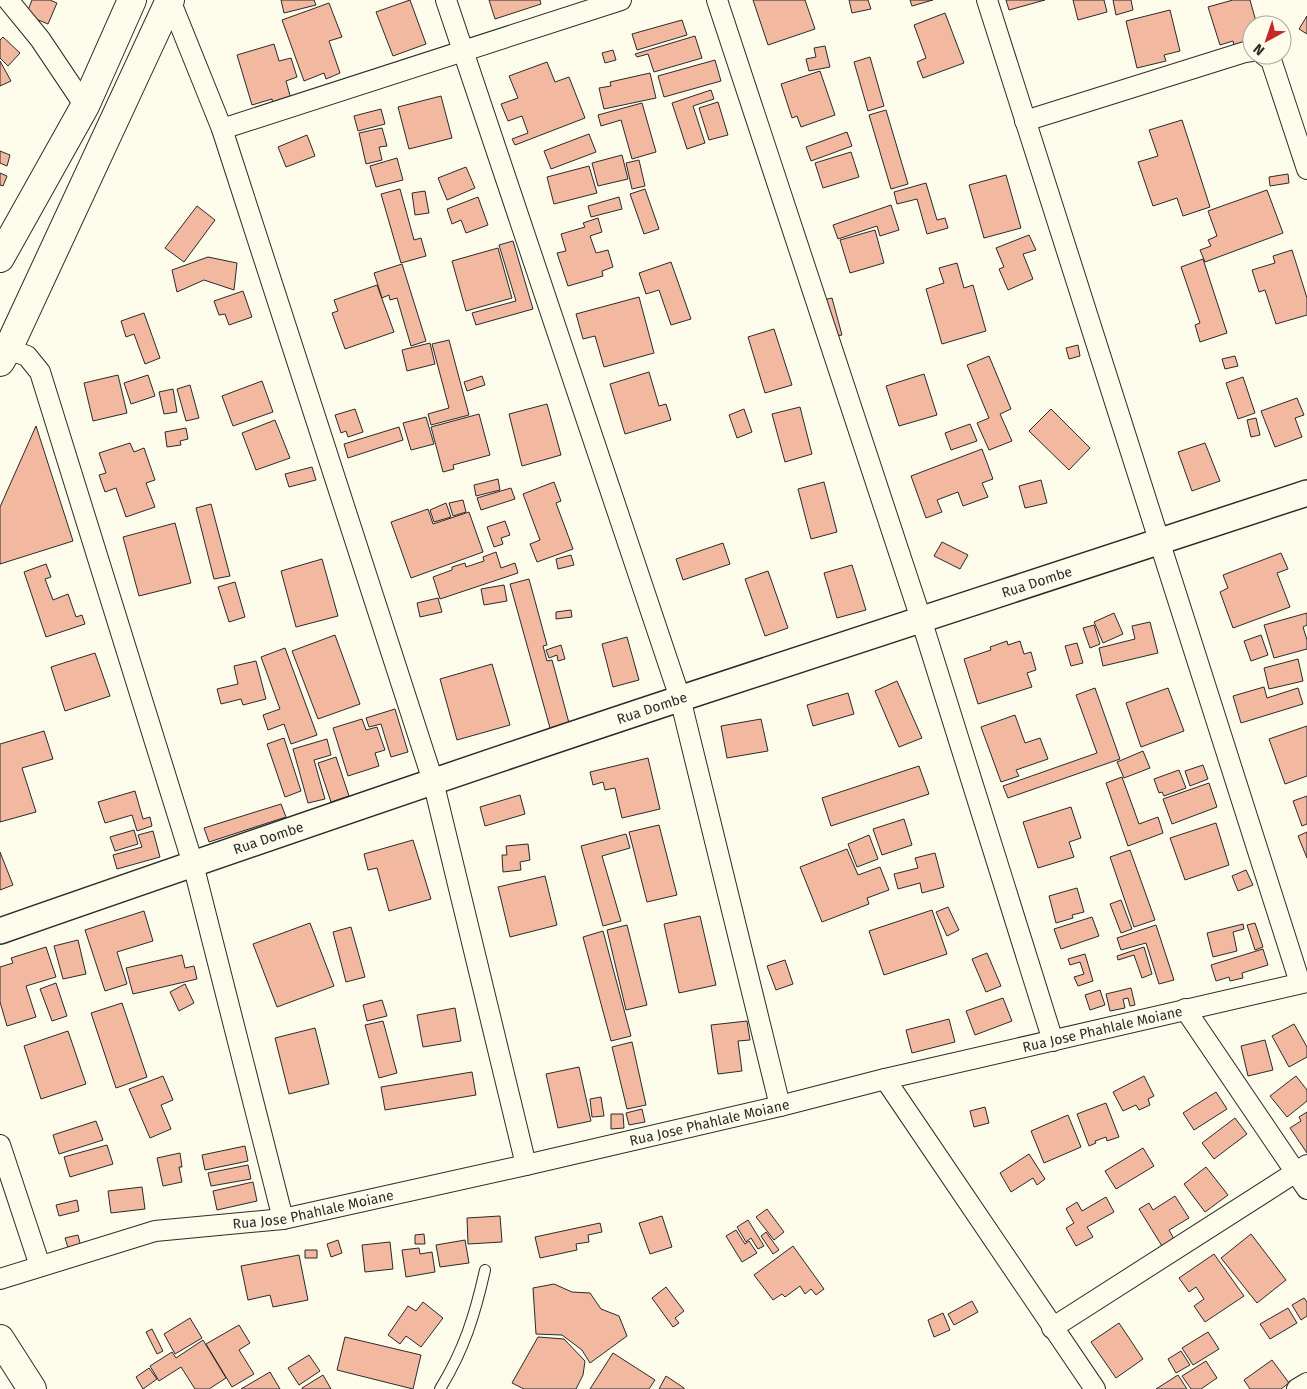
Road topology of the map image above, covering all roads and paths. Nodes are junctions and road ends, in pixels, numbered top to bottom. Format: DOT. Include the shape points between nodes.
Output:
graph roads {
  1 [pos="8,0"];
  2 [pos="132,0"];
  3 [pos="170,0"];
  4 [pos="446,0"];
  5 [pos="622,0"];
  6 [pos="717,0"];
  7 [pos="986,0"];
  8 [pos="463,52"];
  9 [pos="1242,53"];
  10 [pos="1272,65"];
  11 [pos="86,106"];
  12 [pos="1025,121"];
  13 [pos="222,129"];
  14 [pos="1307,169"];
  15 [pos="0,258"];
  16 [pos="4,356"];
  17 [pos="1307,493"];
  18 [pos="1161,542"];
  19 [pos="921,619"];
  20 [pos="680,698"];
  21 [pos="433,781"];
  22 [pos="193,864"];
  23 [pos="0,932"];
  24 [pos="1304,983"];
  25 [pos="1185,1009"];
  26 [pos="1053,1042"];
  27 [pos="885,1079"];
  28 [pos="780,1106"];
  29 [pos="0,1146"];
  30 [pos="526,1165"];
  31 [pos="1303,1175"];
  32 [pos="283,1219"];
  33 [pos="40,1266"];
  34 [pos="485,1270"];
  35 [pos="0,1279"];
  36 [pos="1052,1328"];
  37 [pos="0,1339"];
  38 [pos="1307,1383"];
  39 [pos="32,1389"];
  40 [pos="440,1389"];
  41 [pos="1095,1389"];
  42 [pos="1297,1389"];
  1 -- 11 [label="street" via="40,39"];
  2 -- 11 [label="highway"];
  3 -- 13 [label="street"];
  3 -- 16 [label="highway"];
  4 -- 8 [label="street"];
  5 -- 8 [label="street"];
  6 -- 19 [label="street"];
  7 -- 12 [label="street"];
  8 -- 13 [label="street"];
  8 -- 20 [label="street"];
  9 -- 12 [label="street"];
  10 -- 14 [label="street"];
  11 -- 15 [label="highway"];
  12 -- 18 [label="street"];
  13 -- 21 [label="street"];
  16 -- 22 [label="street" via="28,356 40,372"];
  17 -- 18 [label="street, Rua Dombe"];
  18 -- 19 [label="street, Rua Dombe"];
  18 -- 24 [label="street"];
  19 -- 20 [label="street, Rua Dombe"];
  19 -- 26 [label="street"];
  20 -- 21 [label="street, Rua Dombe"];
  20 -- 28 [label="street"];
  21 -- 22 [label="street, Rua Dombe"];
  21 -- 30 [label="street"];
  22 -- 23 [label="street, Rua Dombe"];
  22 -- 32 [label="street"];
  24 -- 25 [label="street, Rua Jose Phahlale Moiane"];
  25 -- 26 [label="street, Rua Jose Phahlale Moiane"];
  25 -- 31 [label="street"];
  26 -- 27 [label="street, Rua Jose Phahlale Moiane"];
  27 -- 28 [label="street, Rua Jose Phahlale Moiane"];
  27 -- 36 [label="street"];
  28 -- 30 [label="street, Rua Jose Phahlale Moiane"];
  29 -- 33 [label="street"];
  30 -- 32 [label="street, Rua Jose Phahlale Moiane"];
  31 -- 36 [label="street"];
  32 -- 33 [label="street, Rua Jose Phahlale Moiane" via="156,1231"];
  33 -- 35 [label="street, Rua Jose Phahlale Moiane"];
  34 -- 40 [label="lane" via="467,1337"];
  36 -- 41 [label="street"];
  37 -- 39 [label="highway"];
  38 -- 42 [label="street"];
}
